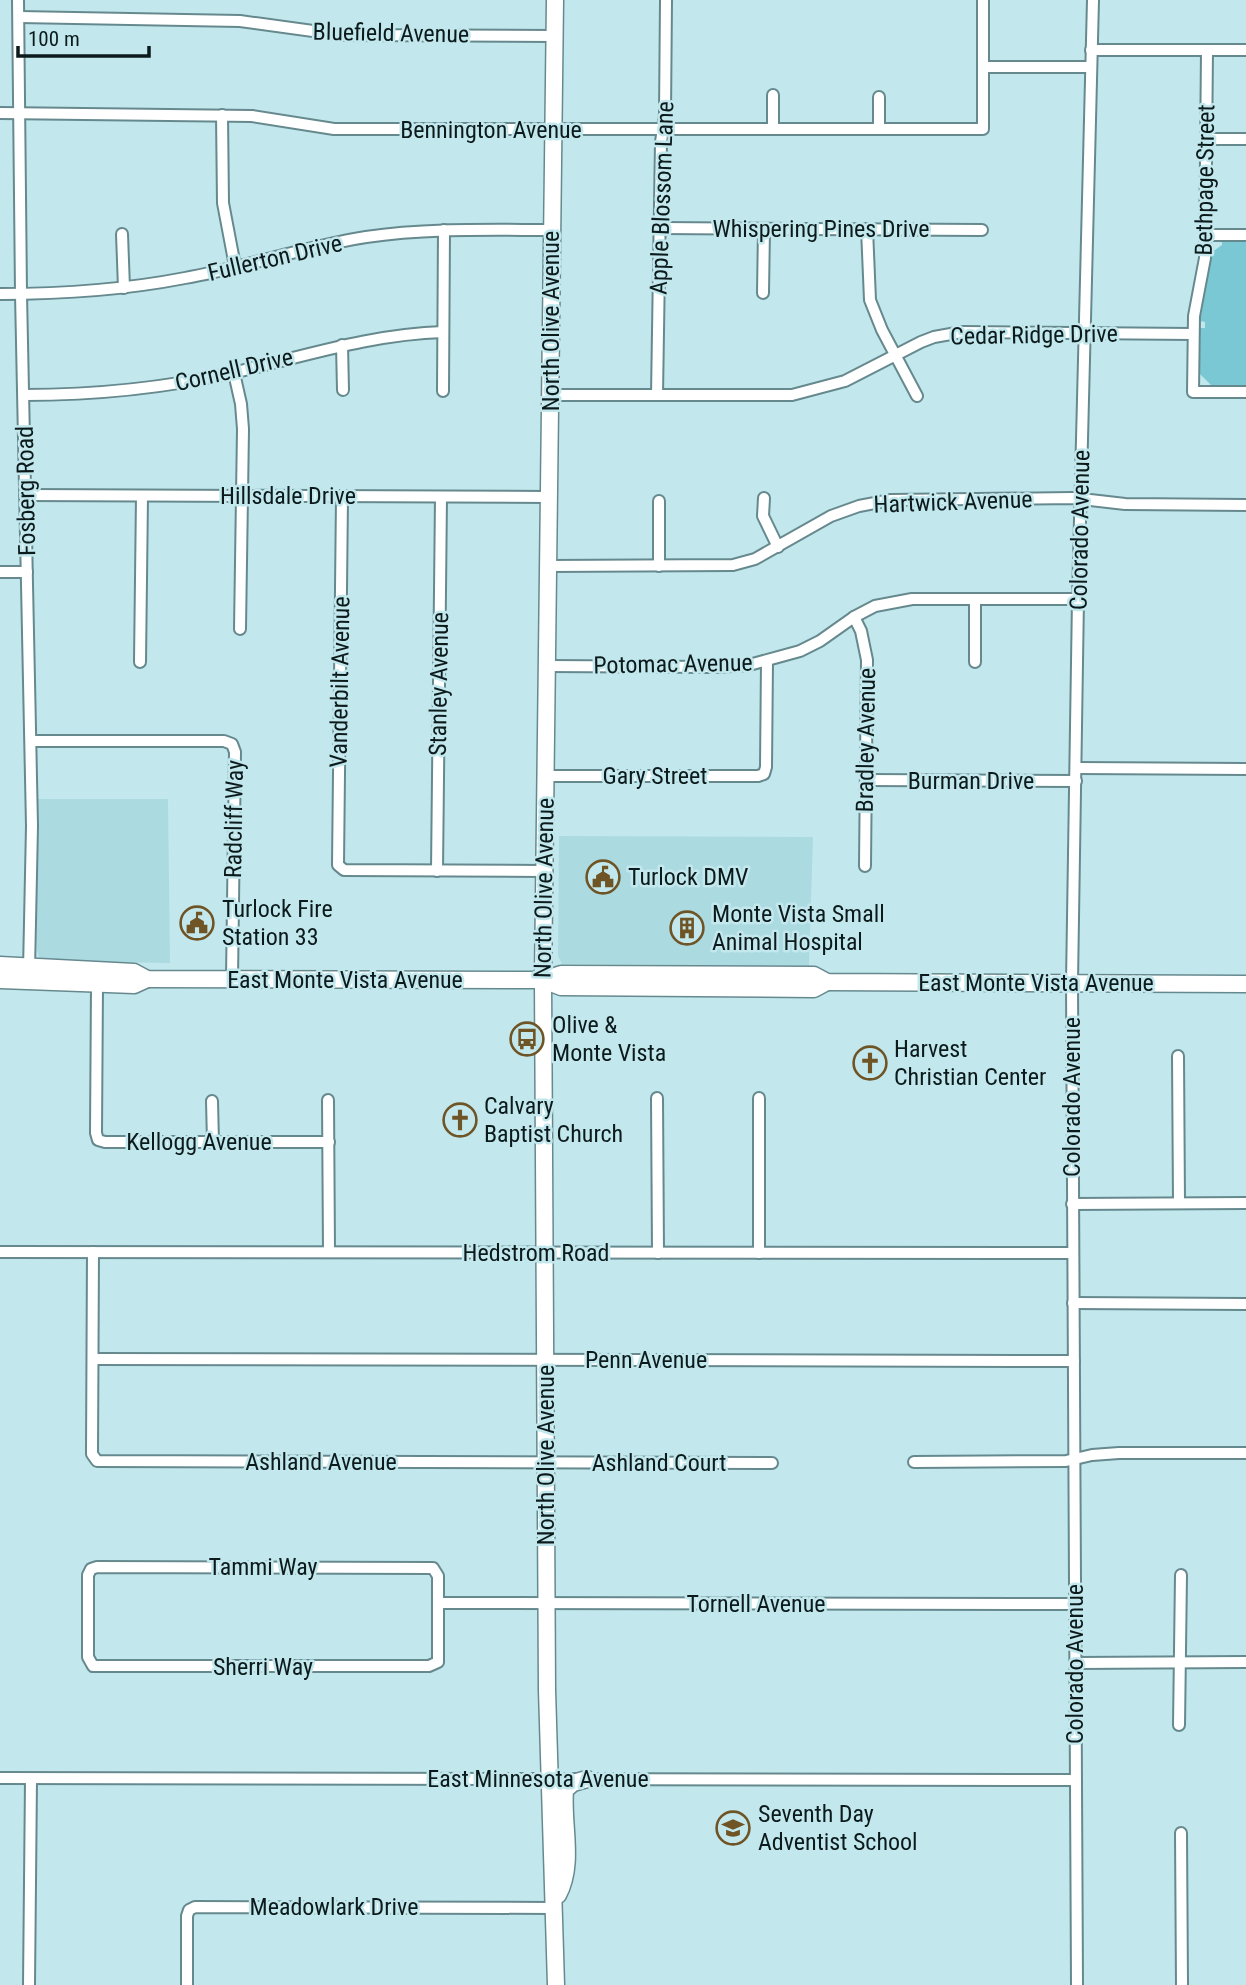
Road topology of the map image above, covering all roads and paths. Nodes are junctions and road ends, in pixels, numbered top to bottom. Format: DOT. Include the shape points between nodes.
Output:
graph roads {
  1 [pos="18,0"];
  2 [pos="555,0"];
  3 [pos="564,0"];
  4 [pos="666,0"];
  5 [pos="984,0"];
  6 [pos="1093,0"];
  7 [pos="19,17"];
  8 [pos="555,30"];
  9 [pos="1091,50"];
  10 [pos="1207,50"];
  11 [pos="1246,50"];
  12 [pos="1091,66"];
  13 [pos="983,67"];
  14 [pos="773,95"];
  15 [pos="879,97"];
  16 [pos="0,113"];
  17 [pos="19,113"];
  18 [pos="222,115"];
  19 [pos="663,129"];
  20 [pos="773,129"];
  21 [pos="879,129"];
  22 [pos="552,130"];
  23 [pos="1206,139"];
  24 [pos="1246,139"];
  25 [pos="660,228"];
  26 [pos="764,229"];
  27 [pos="867,229"];
  28 [pos="444,230"];
  29 [pos="551,230"];
  30 [pos="982,230"];
  31 [pos="122,234"];
  32 [pos="1206,235"];
  33 [pos="1246,235"];
  34 [pos="235,266"];
  35 [pos="124,288"];
  36 [pos="763,293"];
  37 [pos="0,294"];
  38 [pos="22,294"];
  39 [pos="443,332"];
  40 [pos="1084,333"];
  41 [pos="1193,334"];
  42 [pos="342,345"];
  43 [pos="895,355"];
  44 [pos="234,373"];
  45 [pos="343,390"];
  46 [pos="443,391"];
  47 [pos="1246,392"];
  48 [pos="24,395"];
  49 [pos="550,395"];
  50 [pos="657,396"];
  51 [pos="917,396"];
  52 [pos="26,495"];
  53 [pos="142,496"];
  54 [pos="242,496"];
  55 [pos="441,496"];
  56 [pos="549,496"];
  57 [pos="342,497"];
  58 [pos="764,498"];
  59 [pos="1081,499"];
  60 [pos="659,501"];
  61 [pos="1246,505"];
  62 [pos="778,547"];
  63 [pos="548,566"];
  64 [pos="659,566"];
  65 [pos="0,572"];
  66 [pos="27,572"];
  67 [pos="975,598"];
  68 [pos="1079,599"];
  69 [pos="854,617"];
  70 [pos="240,629"];
  71 [pos="767,661"];
  72 [pos="140,662"];
  73 [pos="975,662"];
  74 [pos="547,666"];
  75 [pos="31,741"];
  76 [pos="1076,768"];
  77 [pos="1246,769"];
  78 [pos="546,776"];
  79 [pos="866,780"];
  80 [pos="1076,781"];
  81 [pos="864,866"];
  82 [pos="437,871"];
  83 [pos="545,871"];
  84 [pos="0,965"];
  85 [pos="29,974"];
  86 [pos="770,975"];
  87 [pos="0,979"];
  88 [pos="147,979"];
  89 [pos="232,979"];
  90 [pos="543,980"];
  91 [pos="827,982"];
  92 [pos="1072,982"];
  93 [pos="1246,984"];
  94 [pos="97,985"];
  95 [pos="719,988"];
  96 [pos="1178,1056"];
  97 [pos="657,1098"];
  98 [pos="759,1098"];
  99 [pos="328,1100"];
  100 [pos="212,1101"];
  101 [pos="213,1142"];
  102 [pos="328,1142"];
  103 [pos="1179,1203"];
  104 [pos="1246,1203"];
  105 [pos="1072,1204"];
  106 [pos="0,1252"];
  107 [pos="93,1252"];
  108 [pos="329,1252"];
  109 [pos="545,1252"];
  110 [pos="658,1253"];
  111 [pos="759,1253"];
  112 [pos="1073,1253"];
  113 [pos="1073,1303"];
  114 [pos="1246,1304"];
  115 [pos="93,1359"];
  116 [pos="545,1360"];
  117 [pos="1073,1361"];
  118 [pos="1246,1453"];
  119 [pos="1073,1460"];
  120 [pos="914,1462"];
  121 [pos="546,1463"];
  122 [pos="772,1463"];
  123 [pos="1181,1575"];
  124 [pos="438,1603"];
  125 [pos="547,1603"];
  126 [pos="1074,1604"];
  127 [pos="1075,1662"];
  128 [pos="1180,1662"];
  129 [pos="1246,1662"];
  130 [pos="90,1665"];
  131 [pos="1179,1725"];
  132 [pos="0,1779"];
  133 [pos="31,1779"];
  134 [pos="550,1779"];
  135 [pos="587,1779"];
  136 [pos="1075,1780"];
  137 [pos="1181,1833"];
  138 [pos="555,1904"];
  139 [pos="29,1985"];
  140 [pos="187,1985"];
  141 [pos="556,1985"];
  142 [pos="1077,1985"];
  143 [pos="1182,1985"];
  1 -- 7 [label="street, Fosberg Road"];
  2 -- 8 [label="street, North Olive Avenue"];
  3 -- 8 [label="street"];
  4 -- 19 [label="street, Apple Blossom Lane"];
  5 -- 13 [label="street"];
  6 -- 9 [label="street, Colorado Avenue"];
  7 -- 8 [label="street, Bluefield Avenue" via="240,21 342,35"];
  7 -- 17 [label="street, Fosberg Road"];
  8 -- 22 [label="street, North Olive Avenue"];
  9 -- 10 [label="street"];
  9 -- 12 [label="street, Colorado Avenue"];
  10 -- 11 [label="street"];
  10 -- 23 [label="street, Bethpage Street"];
  12 -- 13 [label="street"];
  12 -- 40 [label="street, Colorado Avenue"];
  13 -- 21 [label="street, Bennington Avenue" via="983,130"];
  14 -- 20 [label="street"];
  15 -- 21 [label="street"];
  16 -- 17 [label="street, Bennington Avenue"];
  17 -- 18 [label="street, Bennington Avenue"];
  17 -- 38 [label="street, Fosberg Road"];
  18 -- 22 [label="street, Bennington Avenue" via="334,129"];
  18 -- 34 [label="street" via="223,203"];
  19 -- 20 [label="street, Bennington Avenue"];
  19 -- 22 [label="street, Bennington Avenue"];
  19 -- 25 [label="street, Apple Blossom Lane"];
  20 -- 21 [label="street, Bennington Avenue"];
  22 -- 29 [label="street, North Olive Avenue"];
  23 -- 24 [label="street"];
  23 -- 32 [label="street, Bethpage Street"];
  25 -- 26 [label="street, Whispering Pines Drive"];
  25 -- 50 [label="street, Apple Blossom Lane"];
  26 -- 27 [label="street, Whispering Pines Drive"];
  26 -- 36 [label="street"];
  27 -- 30 [label="street, Whispering Pines Drive"];
  27 -- 43 [label="street" via="870,300"];
  28 -- 29 [label="street, Fullerton Drive"];
  28 -- 34 [label="street, Fullerton Drive" via="325,244"];
  28 -- 39 [label="street"];
  29 -- 49 [label="street, North Olive Avenue"];
  31 -- 35 [label="street"];
  32 -- 33 [label="street"];
  32 -- 41 [label="street, Bethpage Street"];
  34 -- 35 [label="street, Fullerton Drive"];
  35 -- 38 [label="street, Fullerton Drive"];
  37 -- 38 [label="street, Fullerton Drive"];
  38 -- 48 [label="street, Fosberg Road"];
  39 -- 42 [label="street, Cornell Drive"];
  39 -- 46 [label="street"];
  40 -- 41 [label="street, Cedar Ridge Drive"];
  40 -- 43 [label="street, Cedar Ridge Drive" via="962,332 934,337"];
  40 -- 59 [label="street, Colorado Avenue"];
  41 -- 47 [label="street, Bethpage Street" via="1193,392"];
  42 -- 44 [label="street, Cornell Drive"];
  42 -- 45 [label="street"];
  43 -- 50 [label="street, Cedar Ridge Drive" via="845,381 810,392"];
  43 -- 51 [label="street"];
  44 -- 48 [label="street, Cornell Drive" via="125,391"];
  44 -- 54 [label="street" via="242,419"];
  48 -- 52 [label="street, Fosberg Road"];
  49 -- 50 [label="street, Cedar Ridge Drive"];
  49 -- 56 [label="street, North Olive Avenue"];
  52 -- 53 [label="street, Hillsdale Drive"];
  52 -- 66 [label="street, Fosberg Road"];
  53 -- 54 [label="street, Hillsdale Drive"];
  53 -- 72 [label="street"];
  54 -- 57 [label="street, Hillsdale Drive"];
  54 -- 70 [label="street"];
  55 -- 56 [label="street, Hillsdale Drive"];
  55 -- 57 [label="street, Hillsdale Drive"];
  55 -- 82 [label="street, Stanley Avenue"];
  56 -- 63 [label="street, North Olive Avenue"];
  57 -- 82 [label="street, Vanderbilt Avenue" via="338,863 344,870"];
  58 -- 62 [label="street" via="762,516"];
  59 -- 61 [label="street, Hartwick Avenue" via="1118,504"];
  59 -- 62 [label="street, Hartwick Avenue" via="875,502 831,516"];
  59 -- 68 [label="street, Colorado Avenue"];
  60 -- 64 [label="street"];
  62 -- 64 [label="street, Hartwick Avenue" via="733,565"];
  63 -- 64 [label="street, Hartwick Avenue"];
  63 -- 74 [label="street, North Olive Avenue"];
  65 -- 66 [label="street"];
  66 -- 75 [label="street, Fosberg Road"];
  67 -- 68 [label="street, Potomac Avenue"];
  67 -- 69 [label="street, Potomac Avenue" via="901,600"];
  67 -- 73 [label="street"];
  68 -- 76 [label="street, Colorado Avenue"];
  69 -- 71 [label="street, Potomac Avenue" via="820,641"];
  69 -- 79 [label="street, Bradley Avenue" via="867,660"];
  71 -- 74 [label="street, Potomac Avenue" via="724,667"];
  71 -- 78 [label="street, Gary Street" via="764,774"];
  74 -- 78 [label="street, North Olive Avenue"];
  75 -- 85 [label="street, Fosberg Road"];
  75 -- 89 [label="street, Radcliff Way" via="232,744"];
  76 -- 77 [label="street"];
  76 -- 80 [label="street, Colorado Avenue"];
  78 -- 83 [label="street, North Olive Avenue"];
  79 -- 80 [label="street, Burman Drive"];
  79 -- 81 [label="street, Bradley Avenue"];
  80 -- 92 [label="street, Colorado Avenue"];
  82 -- 83 [label="street"];
  83 -- 90 [label="street, North Olive Avenue"];
  84 -- 85 [label="street, East Monte Vista Avenue"];
  85 -- 87 [label="street, East Monte Vista Avenue"];
  85 -- 88 [label="street, East Monte Vista Avenue" via="134,972"];
  85 -- 94 [label="street, East Monte Vista Avenue"];
  86 -- 90 [label="street, East Monte Vista Avenue" via="561,974"];
  86 -- 91 [label="street, East Monte Vista Avenue" via="814,975"];
  86 -- 95 [label="street" via="766,982"];
  88 -- 89 [label="street, East Monte Vista Avenue"];
  88 -- 94 [label="street, East Monte Vista Avenue" via="134,985"];
  89 -- 90 [label="street, East Monte Vista Avenue"];
  90 -- 95 [label="street, East Monte Vista Avenue" via="561,987"];
  90 -- 109 [label="street, North Olive Avenue"];
  91 -- 92 [label="street, East Monte Vista Avenue"];
  91 -- 95 [label="street, East Monte Vista Avenue" via="814,989"];
  92 -- 93 [label="street, East Monte Vista Avenue"];
  92 -- 105 [label="street, Colorado Avenue"];
  94 -- 101 [label="street, Kellogg Avenue" via="97,1138 105,1142"];
  96 -- 103 [label="street"];
  97 -- 110 [label="street"];
  98 -- 111 [label="street"];
  99 -- 102 [label="street"];
  100 -- 101 [label="street"];
  101 -- 102 [label="street, Kellogg Avenue"];
  102 -- 108 [label="street"];
  103 -- 104 [label="street"];
  103 -- 105 [label="street"];
  105 -- 112 [label="street, Colorado Avenue"];
  106 -- 107 [label="street, Hedstrom Road"];
  107 -- 108 [label="street, Hedstrom Road"];
  107 -- 115 [label="street"];
  108 -- 109 [label="street, Hedstrom Road"];
  109 -- 110 [label="street, Hedstrom Road"];
  109 -- 116 [label="street, North Olive Avenue"];
  110 -- 111 [label="street, Hedstrom Road"];
  111 -- 112 [label="street, Hedstrom Road"];
  112 -- 113 [label="street, Colorado Avenue"];
  113 -- 114 [label="street"];
  113 -- 117 [label="street, Colorado Avenue"];
  115 -- 116 [label="street, Penn Avenue"];
  115 -- 121 [label="street, Ashland Avenue" via="92,1454 103,1462"];
  116 -- 117 [label="street, Penn Avenue"];
  116 -- 121 [label="street, North Olive Avenue"];
  117 -- 119 [label="street, Colorado Avenue"];
  118 -- 119 [label="street" via="1119,1452"];
  119 -- 120 [label="street"];
  119 -- 126 [label="street, Colorado Avenue"];
  121 -- 122 [label="street, Ashland Court"];
  121 -- 125 [label="street, North Olive Avenue"];
  123 -- 128 [label="street"];
  124 -- 125 [label="street, Tornell Avenue"];
  124 -- 130 [label="street, Sherri Way" via="436,1664 429,1667"];
  124 -- 130 [label="street, Tammi Way" via="438,1576 430,1567 91,1569"];
  125 -- 126 [label="street, Tornell Avenue"];
  125 -- 134 [label="street, North Olive Avenue"];
  126 -- 127 [label="street, Colorado Avenue"];
  127 -- 128 [label="street"];
  127 -- 136 [label="street, Colorado Avenue"];
  128 -- 129 [label="street"];
  128 -- 131 [label="street"];
  132 -- 133 [label="street, East Minnesota Avenue"];
  133 -- 134 [label="street, East Minnesota Avenue"];
  133 -- 139 [label="street"];
  134 -- 135 [label="street, East Minnesota Avenue"];
  134 -- 138 [label="street, North Olive Avenue"];
  135 -- 136 [label="street, East Minnesota Avenue"];
  135 -- 138 [label="street" via="565,1790 566,1866"];
  136 -- 142 [label="street, Colorado Avenue"];
  137 -- 143 [label="street"];
  138 -- 140 [label="street, Meadowlark Drive" via="195,1907 187,1916"];
  138 -- 141 [label="street, North Olive Avenue"];
}
